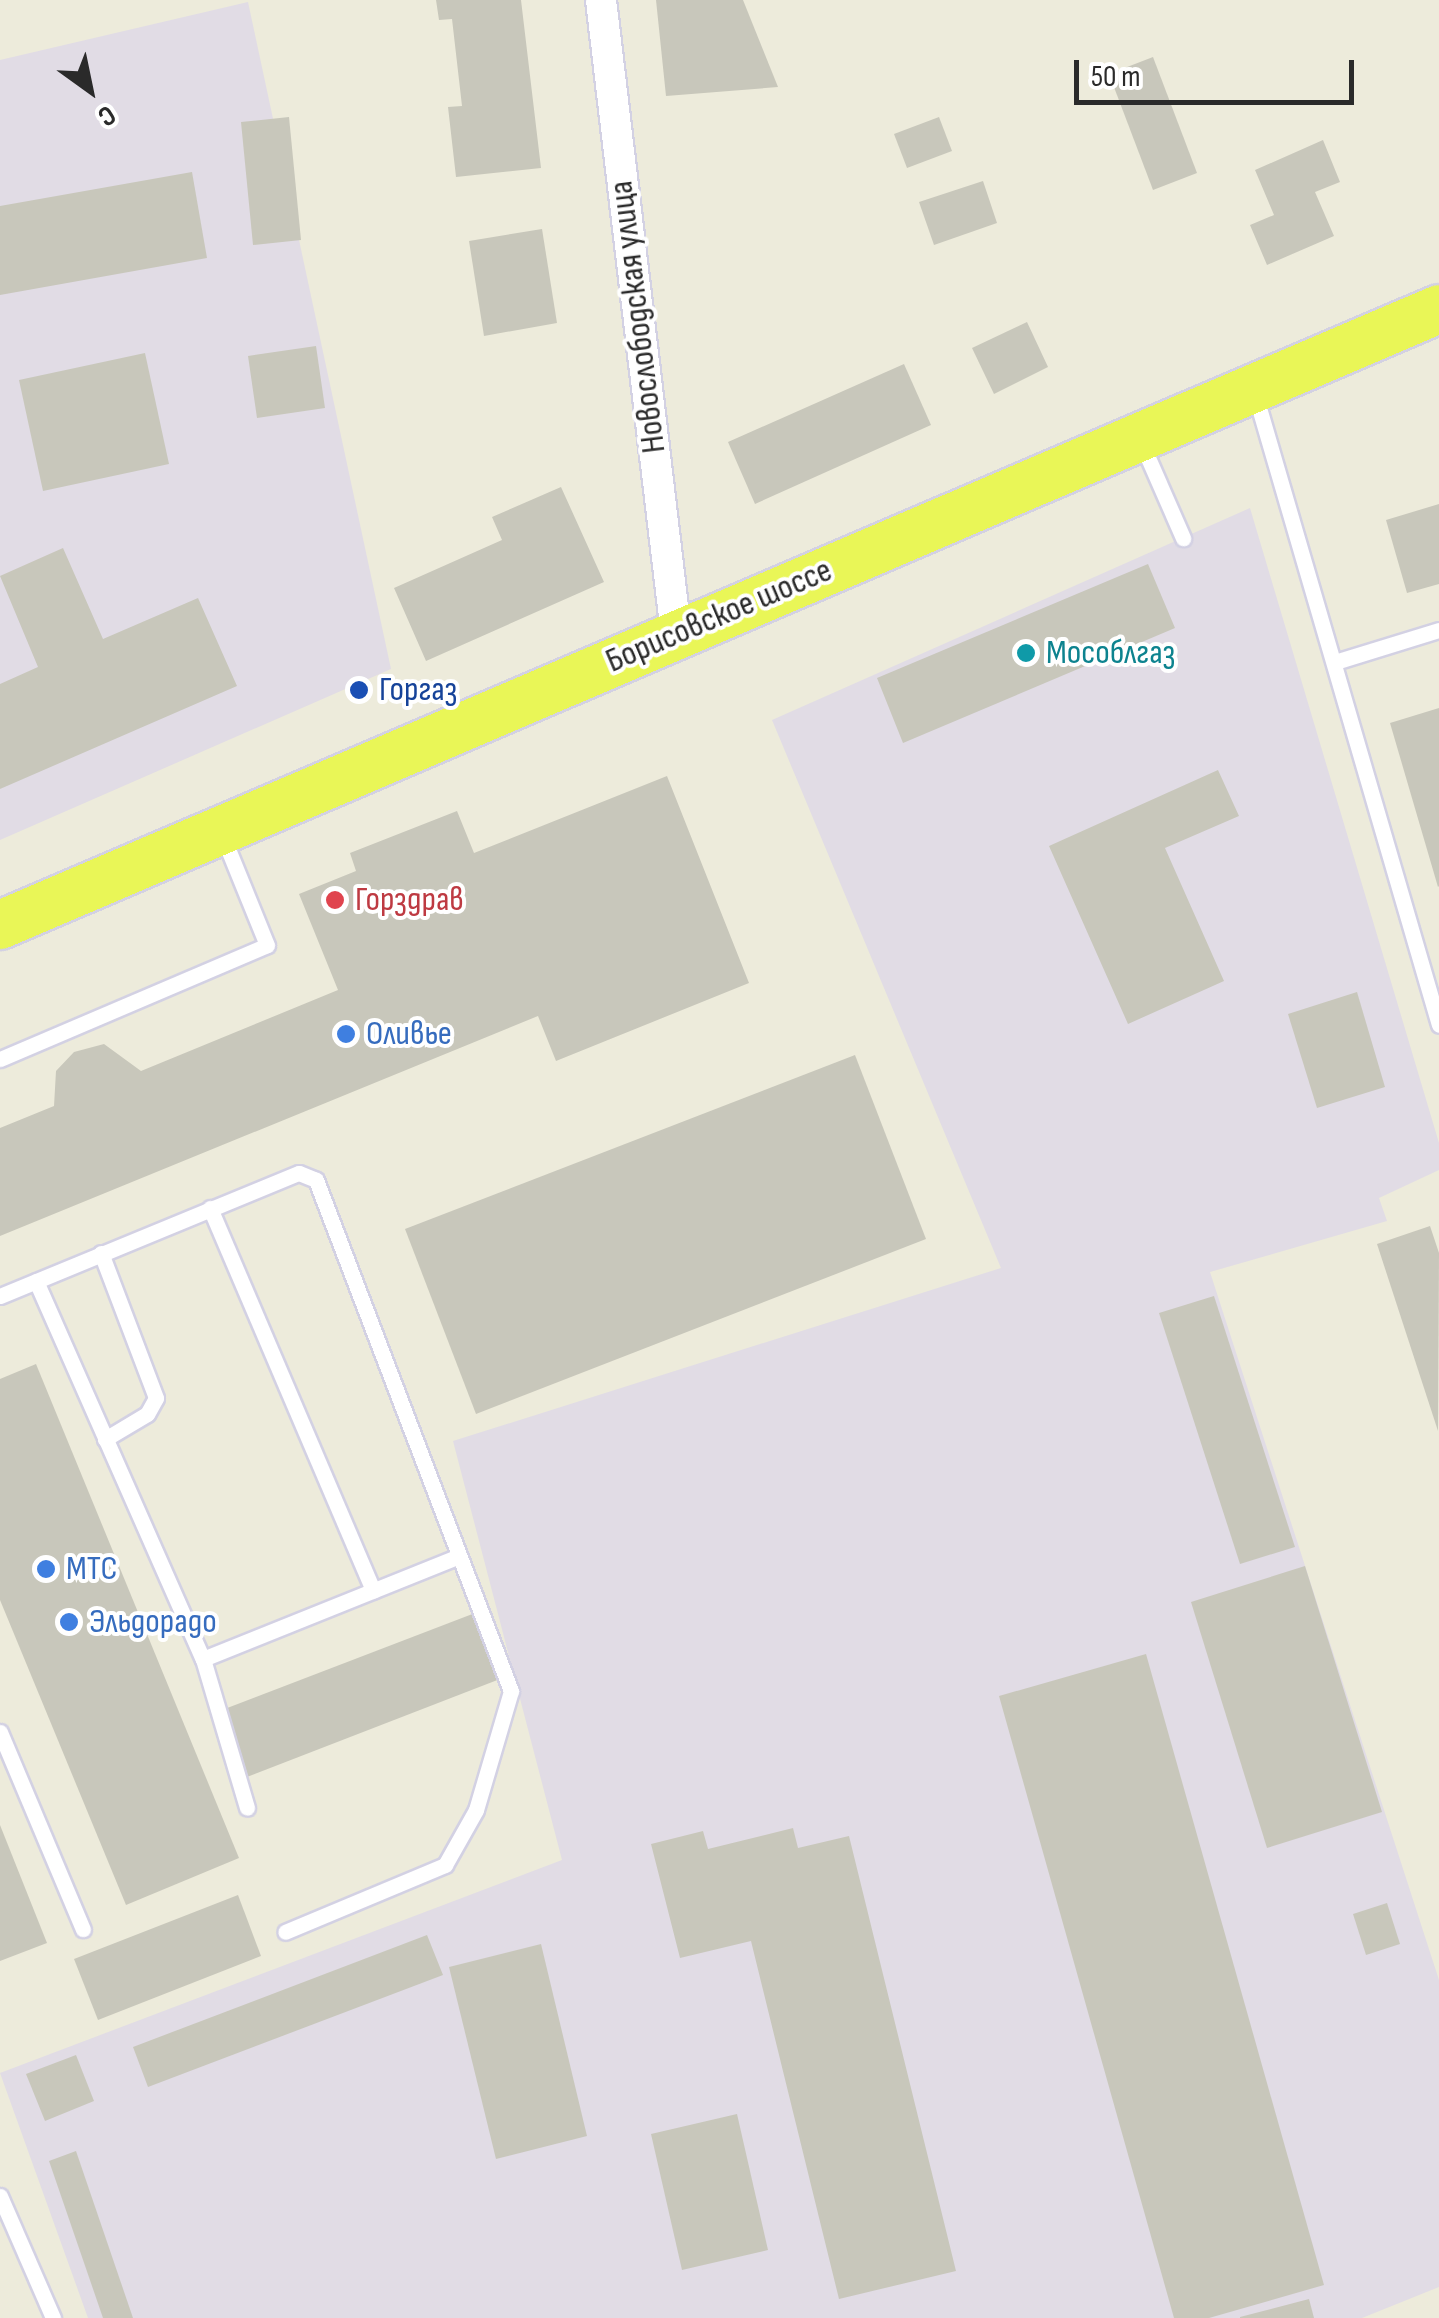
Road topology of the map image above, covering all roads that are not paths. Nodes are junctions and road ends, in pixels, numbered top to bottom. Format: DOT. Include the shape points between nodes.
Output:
graph roads {
  1 [pos="601,0"];
  2 [pos="1439,309"];
  3 [pos="1252,386"];
  4 [pos="1139,436"];
  5 [pos="1184,538"];
  6 [pos="1439,630"];
  7 [pos="676,634"];
  8 [pos="1335,662"];
  9 [pos="220,830"];
  10 [pos="0,925"];
  11 [pos="1439,1025"];
  12 [pos="0,1060"];
  13 [pos="210,1208"];
  14 [pos="101,1253"];
  15 [pos="36,1281"];
  16 [pos="0,1296"];
  17 [pos="105,1439"];
  18 [pos="459,1556"];
  19 [pos="373,1591"];
  20 [pos="202,1659"];
  21 [pos="0,1732"];
  22 [pos="246,1808"];
  23 [pos="83,1929"];
  24 [pos="285,1932"];
  25 [pos="0,2196"];
  26 [pos="53,2318"];
  1 -- 7 [label="street, Новослободская улица"];
  2 -- 3 [label="main road, Борисовское шоссе"];
  3 -- 4 [label="main road, Борисовское шоссе"];
  3 -- 8 [label="lane"];
  4 -- 5 [label="lane"];
  4 -- 7 [label="main road, Борисовское шоссе"];
  6 -- 8 [label="lane"];
  7 -- 9 [label="main road, Борисовское шоссе"];
  8 -- 11 [label="lane"];
  9 -- 10 [label="main road, Борисовское шоссе"];
  9 -- 12 [label="lane" via="267,945"];
  13 -- 14 [label="lane"];
  13 -- 18 [label="lane" via="299,1172 316,1180"];
  13 -- 19 [label="lane"];
  14 -- 15 [label="lane"];
  14 -- 17 [label="lane" via="156,1398 147,1414"];
  15 -- 16 [label="lane"];
  15 -- 17 [label="lane"];
  17 -- 20 [label="lane"];
  18 -- 19 [label="lane"];
  18 -- 24 [label="lane" via="512,1692 476,1810 445,1864"];
  19 -- 20 [label="lane"];
  20 -- 22 [label="lane"];
  21 -- 23 [label="lane"];
  25 -- 26 [label="lane"];
}
